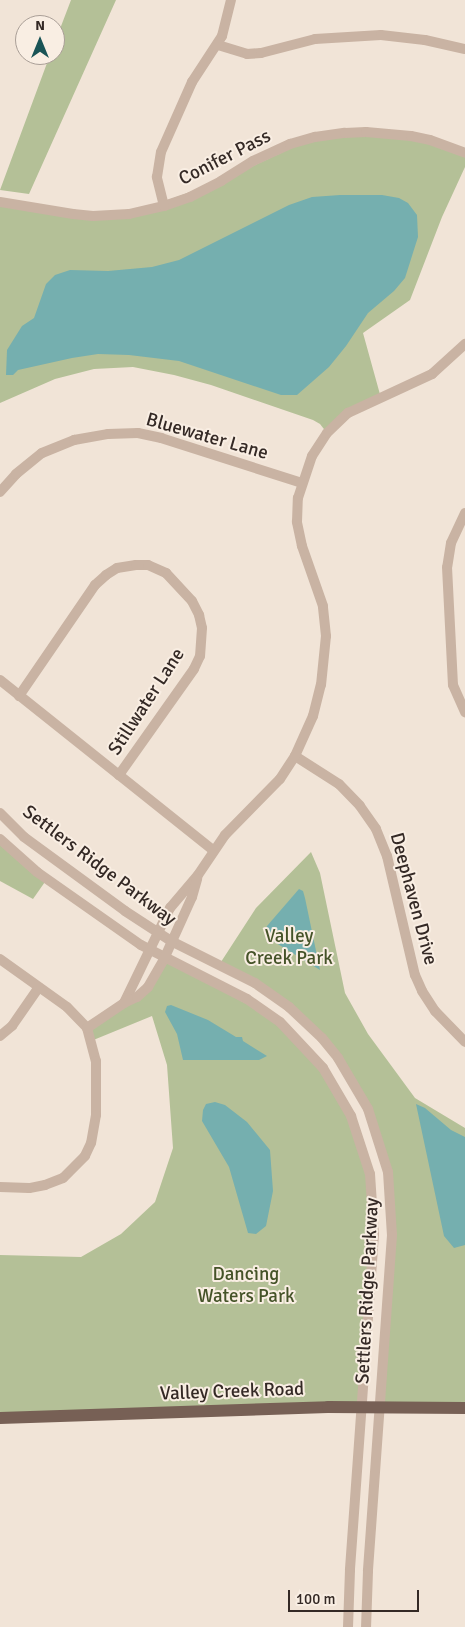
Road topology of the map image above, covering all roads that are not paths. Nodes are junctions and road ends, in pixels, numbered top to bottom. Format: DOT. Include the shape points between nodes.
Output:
graph roads {
  1 [pos="231,0"];
  2 [pos="218,45"];
  3 [pos="465,49"];
  4 [pos="465,153"];
  5 [pos="0,202"];
  6 [pos="164,206"];
  7 [pos="465,344"];
  8 [pos="302,483"];
  9 [pos="0,492"];
  10 [pos="465,513"];
  11 [pos="0,680"];
  12 [pos="19,696"];
  13 [pos="465,712"];
  14 [pos="295,756"];
  15 [pos="119,775"];
  16 [pos="0,813"];
  17 [pos="0,839"];
  18 [pos="214,850"];
  19 [pos="198,875"];
  20 [pos="157,932"];
  21 [pos="171,941"];
  22 [pos="150,951"];
  23 [pos="0,959"];
  24 [pos="164,959"];
  25 [pos="40,986"];
  26 [pos="124,1003"];
  27 [pos="87,1028"];
  28 [pos="0,1036"];
  29 [pos="465,1042"];
  30 [pos="0,1187"];
  31 [pos="362,1407"];
  32 [pos="380,1407"];
  33 [pos="465,1408"];
  34 [pos="0,1418"];
  35 [pos="348,1627"];
  36 [pos="366,1627"];
  1 -- 2 [label="street"];
  2 -- 3 [label="street" via="248,54 315,39 381,36 425,40"];
  2 -- 6 [label="street" via="192,82 162,152 157,177"];
  4 -- 6 [label="street, Conifer Pass" via="430,140 390,133 359,132 315,137 271,151 204,190"];
  5 -- 6 [label="street, Conifer Pass" via="93,216 130,214"];
  7 -- 8 [label="street" via="432,374 348,413 327,433 312,456"];
  8 -- 9 [label="street, Bluewater Lane" via="138,433 74,440 42,453"];
  8 -- 14 [label="street" via="297,522 323,606 326,636 318,699"];
  10 -- 13 [label="street" via="450,544 447,568 453,685"];
  11 -- 12 [label="street"];
  12 -- 15 [label="street"];
  12 -- 15 [label="street, Stillwater Lane" via="95,586 106,575 118,568 136,565 166,573 192,601 199,615 200,656"];
  14 -- 18 [label="street" via="280,779"];
  14 -- 29 [label="street, Deephaven Drive" via="339,784 360,806 376,830 387,856 415,975 435,1011"];
  15 -- 18 [label="street"];
  16 -- 20 [label="street, Settlers Ridge Parkway" via="24,836 125,912"];
  17 -- 22 [label="street, Settlers Ridge Parkway" via="37,872"];
  18 -- 19 [label="street"];
  19 -- 20 [label="street" via="170,908"];
  19 -- 21 [label="street" via="192,897"];
  20 -- 21 [label="street, Settlers Ridge Parkway"];
  20 -- 22 [label="street"];
  21 -- 24 [label="street"];
  21 -- 32 [label="street, Settlers Ridge Parkway" via="255,983 295,1012 338,1058 368,1109 388,1172 392,1212"];
  22 -- 24 [label="street, Settlers Ridge Parkway"];
  22 -- 26 [label="street"];
  23 -- 25 [label="street"];
  24 -- 26 [label="street" via="148,986 137,997"];
  24 -- 31 [label="street, Settlers Ridge Parkway" via="247,999 280,1022 324,1068 351,1116 370,1174 374,1213"];
  25 -- 27 [label="street"];
  25 -- 28 [label="street" via="12,1026"];
  26 -- 27 [label="street"];
  27 -- 30 [label="street" via="96,1062 96,1115 93,1136 85,1156 63,1178 45,1185"];
  31 -- 32 [label="main road, Valley Creek Road"];
  31 -- 34 [label="main road, Valley Creek Road"];
  31 -- 35 [label="street, Settlers Ridge Parkway"];
  32 -- 33 [label="main road, Valley Creek Road"];
  32 -- 36 [label="street, Settlers Ridge Parkway"];
}
